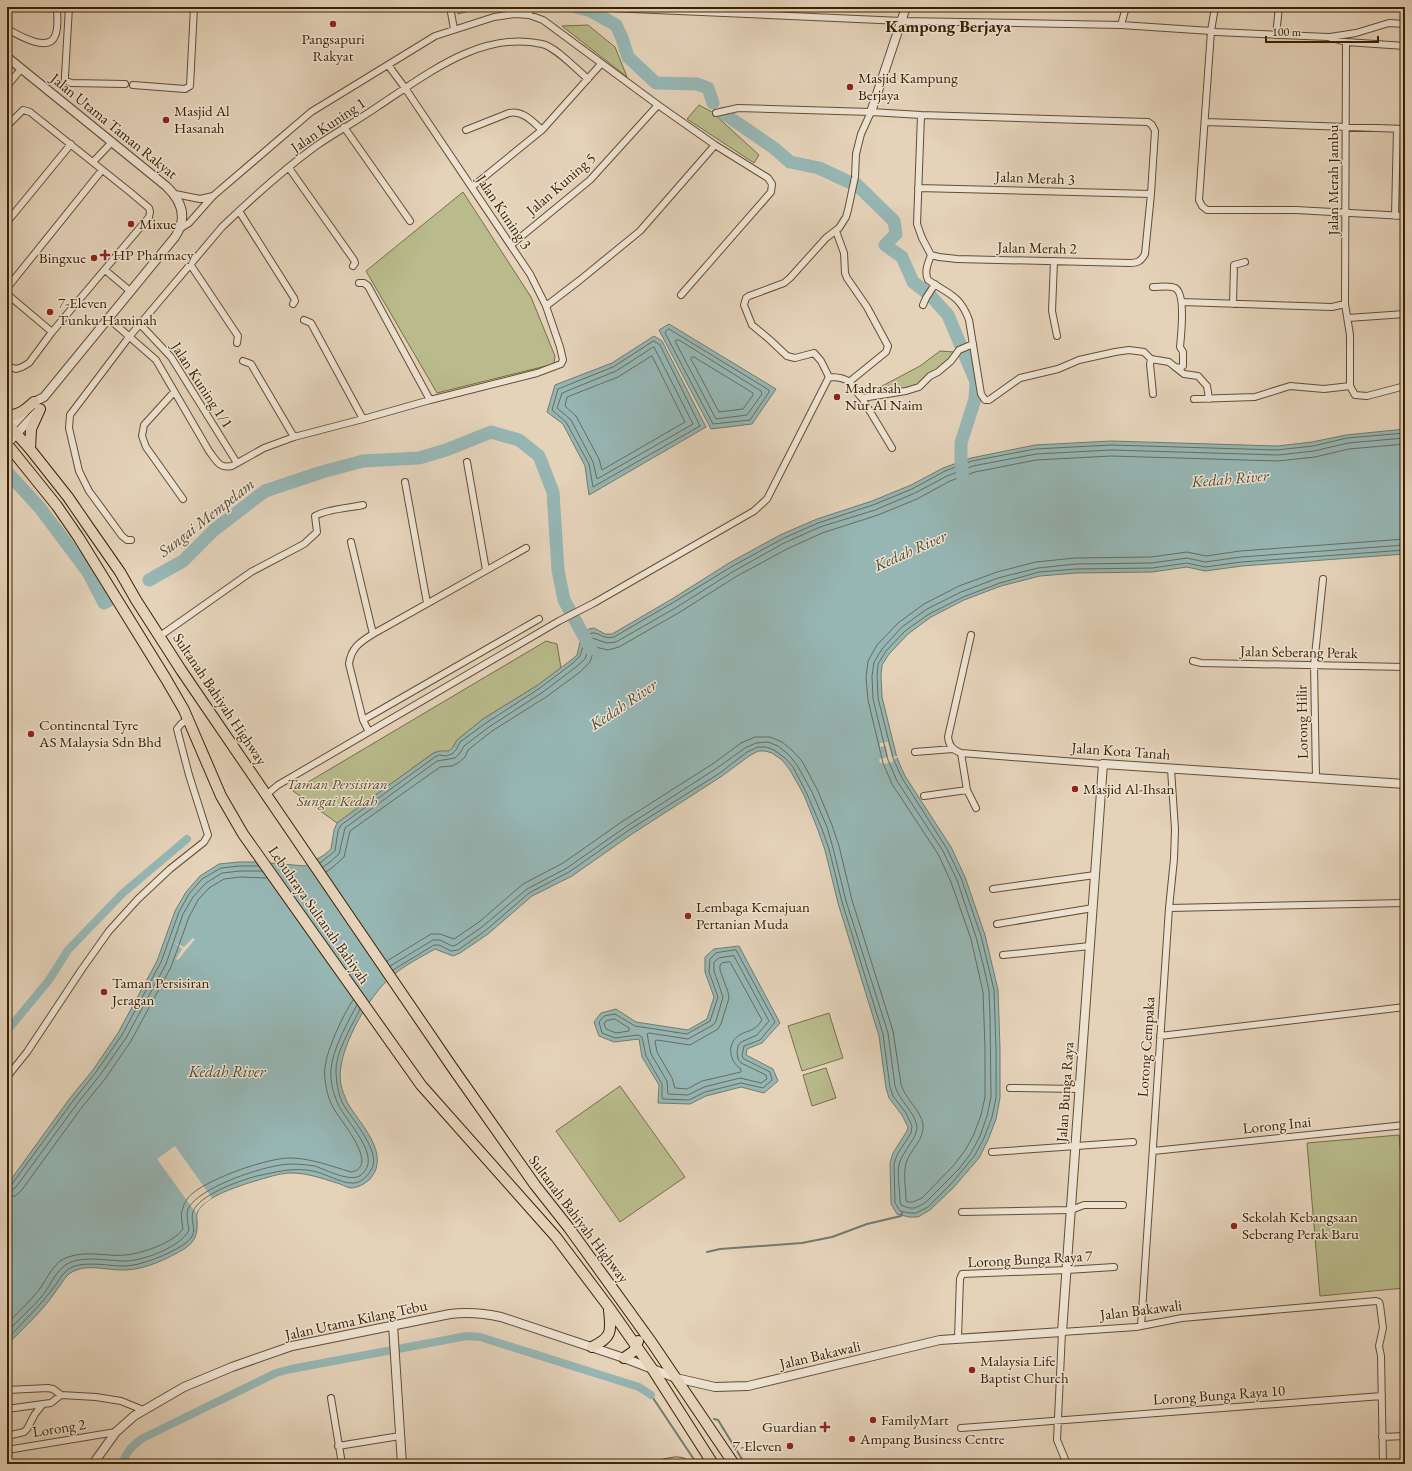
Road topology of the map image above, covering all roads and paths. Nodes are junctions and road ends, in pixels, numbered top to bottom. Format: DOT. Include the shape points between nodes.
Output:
graph roads {
  1 [pos="57,7"];
  2 [pos="69,7"];
  3 [pos="194,7"];
  4 [pos="450,7"];
  5 [pos="530,7"];
  6 [pos="906,7"];
  7 [pos="1126,7"];
  8 [pos="1215,7"];
  9 [pos="1278,7"];
  10 [pos="610,8"];
  11 [pos="529,16"];
  12 [pos="902,22"];
  13 [pos="1405,24"];
  14 [pos="1121,25"];
  15 [pos="7,29"];
  16 [pos="454,29"];
  17 [pos="1211,31"];
  18 [pos="1276,35"];
  19 [pos="1328,37"];
  20 [pos="1346,42"];
  21 [pos="1405,46"];
  22 [pos="7,57"];
  23 [pos="601,64"];
  24 [pos="388,65"];
  25 [pos="21,69"];
  26 [pos="588,79"];
  27 [pos="125,84"];
  28 [pos="133,85"];
  29 [pos="7,86"];
  30 [pos="405,88"];
  31 [pos="658,105"];
  32 [pos="870,112"];
  33 [pos="716,113"];
  34 [pos="921,116"];
  35 [pos="1205,122"];
  36 [pos="7,126"];
  37 [pos="344,127"];
  38 [pos="1346,127"];
  39 [pos="1397,129"];
  40 [pos="1405,129"];
  41 [pos="466,130"];
  42 [pos="542,130"];
  43 [pos="112,142"];
  44 [pos="71,144"];
  45 [pos="715,144"];
  46 [pos="93,162"];
  47 [pos="289,168"];
  48 [pos="102,170"];
  49 [pos="472,187"];
  50 [pos="918,188"];
  51 [pos="175,194"];
  52 [pos="1151,194"];
  53 [pos="213,196"];
  54 [pos="238,211"];
  55 [pos="1345,213"];
  56 [pos="1395,216"];
  57 [pos="1405,216"];
  58 [pos="410,221"];
  59 [pos="7,222"];
  60 [pos="181,228"];
  61 [pos="836,231"];
  62 [pos="511,245"];
  63 [pos="931,255"];
  64 [pos="1054,261"];
  65 [pos="1245,262"];
  66 [pos="190,264"];
  67 [pos="354,266"];
  68 [pos="105,270"];
  69 [pos="359,283"];
  70 [pos="933,287"];
  71 [pos="1153,287"];
  72 [pos="7,288"];
  73 [pos="130,291"];
  74 [pos="7,294"];
  75 [pos="681,294"];
  76 [pos="1182,302"];
  77 [pos="294,304"];
  78 [pos="1233,304"];
  79 [pos="1345,304"];
  80 [pos="923,305"];
  81 [pos="546,306"];
  82 [pos="1405,314"];
  83 [pos="108,318"];
  84 [pos="1348,318"];
  85 [pos="304,320"];
  86 [pos="140,324"];
  87 [pos="52,332"];
  88 [pos="1057,336"];
  89 [pos="129,337"];
  90 [pos="237,344"];
  91 [pos="971,345"];
  92 [pos="1151,359"];
  93 [pos="243,361"];
  94 [pos="7,366"];
  95 [pos="1175,367"];
  96 [pos="829,377"];
  97 [pos="849,382"];
  98 [pos="1350,386"];
  99 [pos="1405,386"];
  100 [pos="174,392"];
  101 [pos="1153,394"];
  102 [pos="862,398"];
  103 [pos="1194,399"];
  104 [pos="1209,399"];
  105 [pos="430,400"];
  106 [pos="37,406"];
  107 [pos="7,415"];
  108 [pos="363,419"];
  109 [pos="10,429"];
  110 [pos="294,437"];
  111 [pos="7,444"];
  112 [pos="892,448"];
  113 [pos="30,449"];
  114 [pos="467,462"];
  115 [pos="237,463"];
  116 [pos="405,482"];
  117 [pos="183,499"];
  118 [pos="363,505"];
  119 [pos="131,540"];
  120 [pos="351,542"];
  121 [pos="526,548"];
  122 [pos="486,570"];
  123 [pos="1323,579"];
  124 [pos="428,603"];
  125 [pos="539,620"];
  126 [pos="373,634"];
  127 [pos="160,636"];
  128 [pos="971,636"];
  129 [pos="1193,661"];
  130 [pos="1314,665"];
  131 [pos="1405,668"];
  132 [pos="188,719"];
  133 [pos="363,720"];
  134 [pos="368,732"];
  135 [pos="953,749"];
  136 [pos="915,752"];
  137 [pos="961,753"];
  138 [pos="1103,764"];
  139 [pos="1171,769"];
  140 [pos="1316,779"];
  141 [pos="1405,784"];
  142 [pos="967,790"];
  143 [pos="266,795"];
  144 [pos="924,796"];
  145 [pos="976,808"];
  146 [pos="278,814"];
  147 [pos="1095,875"];
  148 [pos="993,889"];
  149 [pos="1405,903"];
  150 [pos="1093,908"];
  151 [pos="1169,908"];
  152 [pos="997,924"];
  153 [pos="1090,946"];
  154 [pos="1003,955"];
  155 [pos="401,992"];
  156 [pos="1405,1007"];
  157 [pos="370,1014"];
  158 [pos="1160,1036"];
  159 [pos="7,1077"];
  160 [pos="1010,1088"];
  161 [pos="1080,1089"];
  162 [pos="1405,1124"];
  163 [pos="1133,1142"];
  164 [pos="1076,1146"];
  165 [pos="1152,1151"];
  166 [pos="992,1152"];
  167 [pos="1123,1205"];
  168 [pos="1071,1210"];
  169 [pos="962,1212"];
  170 [pos="1114,1267"];
  171 [pos="1067,1270"];
  172 [pos="608,1306"];
  173 [pos="637,1323"];
  174 [pos="393,1325"];
  175 [pos="1141,1326"];
  176 [pos="1062,1332"];
  177 [pos="958,1338"];
  178 [pos="592,1347"];
  179 [pos="636,1347"];
  180 [pos="624,1358"];
  181 [pos="653,1370"];
  182 [pos="676,1378"];
  183 [pos="7,1390"];
  184 [pos="61,1395"];
  185 [pos="1382,1396"];
  186 [pos="330,1398"];
  187 [pos="43,1404"];
  188 [pos="7,1409"];
  189 [pos="143,1410"];
  190 [pos="1058,1421"];
  191 [pos="960,1428"];
  192 [pos="116,1432"];
  193 [pos="7,1436"];
  194 [pos="400,1436"];
  195 [pos="1405,1436"];
  196 [pos="1382,1437"];
  197 [pos="338,1446"];
  198 [pos="7,1450"];
  199 [pos="93,1464"];
  200 [pos="342,1464"];
  201 [pos="402,1464"];
  202 [pos="658,1464"];
  203 [pos="687,1464"];
  204 [pos="713,1464"];
  205 [pos="734,1464"];
  206 [pos="1067,1464"];
  207 [pos="1383,1464"];
  1 -- 15 [label="street" via="56,32 51,41 32,41"];
  2 -- 27 [label="street" via="66,80 71,83"];
  3 -- 28 [label="street" via="190,86 185,89"];
  4 -- 16 [label="street"];
  5 -- 11 [label="street"];
  6 -- 12 [label="street"];
  7 -- 14 [label="street"];
  8 -- 17 [label="street"];
  9 -- 18 [label="street"];
  10 -- 12 [label="street"];
  11 -- 16 [label="street" via="514,14 494,17"];
  11 -- 23 [label="street" via="544,20"];
  12 -- 14 [label="street"];
  12 -- 32 [label="street"];
  13 -- 19 [label="street" via="1389,23 1356,33"];
  14 -- 17 [label="street"];
  16 -- 24 [label="street" via="435,36"];
  17 -- 18 [label="street"];
  17 -- 35 [label="street"];
  18 -- 19 [label="street"];
  19 -- 20 [label="street"];
  20 -- 21 [label="street"];
  20 -- 38 [label="street, Jalan Merah Jambu"];
  22 -- 25 [label="street, Jalan Utama Taman Rakyat"];
  23 -- 26 [label="street"];
  23 -- 31 [label="street"];
  24 -- 30 [label="street, Jalan Kuning 3"];
  24 -- 53 [label="street" via="311,112"];
  25 -- 29 [label="street"];
  25 -- 43 [label="street, Jalan Utama Taman Rakyat"];
  26 -- 30 [label="street, Jalan Kuning 1" via="559,53 544,44 505,42 452,59"];
  26 -- 42 [label="street"];
  30 -- 37 [label="street, Jalan Kuning 1"];
  30 -- 49 [label="street, Jalan Kuning 3"];
  31 -- 45 [label="street"];
  31 -- 62 [label="street, Jalan Kuning 5" via="590,180"];
  32 -- 33 [label="street" via="738,108"];
  32 -- 34 [label="street"];
  32 -- 61 [label="street" via="856,154 855,177 848,210"];
  34 -- 50 [label="street"];
  34 -- 52 [label="street, Jalan Merah 2" via="1148,122 1155,131"];
  35 -- 38 [label="street"];
  35 -- 55 [label="street" via="1199,200 1207,210"];
  36 -- 44 [label="street" via="23,110 30,112"];
  37 -- 47 [label="street, Jalan Kuning 1"];
  37 -- 58 [label="street"];
  38 -- 39 [label="street"];
  38 -- 55 [label="street, Jalan Merah Jambu"];
  39 -- 40 [label="street"];
  39 -- 56 [label="street"];
  41 -- 42 [label="street" via="515,111"];
  42 -- 49 [label="street"];
  43 -- 46 [label="street"];
  43 -- 51 [label="street, Jalan Utama Taman Rakyat"];
  44 -- 46 [label="street"];
  44 -- 59 [label="street"];
  45 -- 75 [label="street" via="768,178 772,184 772,192"];
  45 -- 81 [label="street" via="640,231"];
  46 -- 48 [label="street"];
  47 -- 54 [label="street, Jalan Kuning 1"];
  47 -- 67 [label="street" via="354,260"];
  48 -- 68 [label="street" via="149,208 150,212 149,218"];
  48 -- 72 [label="street"];
  49 -- 62 [label="street, Jalan Kuning 3"];
  50 -- 52 [label="street, Jalan Merah 3"];
  50 -- 63 [label="street" via="917,224"];
  51 -- 53 [label="street" via="200,199"];
  51 -- 60 [label="street, Jalan Utama Taman Rakyat" via="182,213"];
  52 -- 64 [label="street, Jalan Merah 2" via="1145,254 1138,263"];
  53 -- 60 [label="street" via="189,223"];
  54 -- 66 [label="street, Jalan Kuning 1"];
  54 -- 77 [label="street" via="296,301"];
  55 -- 56 [label="street"];
  55 -- 79 [label="street, Jalan Merah Jambu"];
  56 -- 57 [label="street"];
  60 -- 73 [label="street"];
  61 -- 96 [label="street" via="822,242 790,278 749,296 744,305 752,325 787,356 795,358 814,354 822,361"];
  61 -- 97 [label="street" via="844,253 847,278 867,307 888,346 882,355"];
  62 -- 81 [label="street, Jalan Kuning 3" via="530,274"];
  63 -- 64 [label="street, Jalan Merah 2" via="957,259"];
  63 -- 70 [label="street" via="926,276"];
  64 -- 88 [label="street" via="1052,311"];
  65 -- 78 [label="street" via="1236,263 1234,267"];
  66 -- 86 [label="street, Jalan Kuning 1"];
  66 -- 90 [label="street" via="238,336"];
  68 -- 73 [label="street"];
  68 -- 87 [label="street"];
  69 -- 105 [label="street" via="368,286"];
  70 -- 80 [label="street"];
  70 -- 91 [label="street" via="957,299 963,305 969,320"];
  71 -- 76 [label="street" via="1177,289"];
  73 -- 83 [label="street"];
  74 -- 87 [label="street"];
  76 -- 78 [label="street"];
  76 -- 95 [label="street" via="1180,347 1184,359 1183,366"];
  78 -- 79 [label="street" via="1332,307"];
  79 -- 84 [label="street, Jalan Merah Jambu"];
  81 -- 105 [label="street, Jalan Kuning 3" via="560,347 563,360 561,364 537,373"];
  82 -- 84 [label="street"];
  83 -- 89 [label="street"];
  83 -- 106 [label="street"];
  84 -- 98 [label="street, Jalan Merah Jambu"];
  85 -- 108 [label="street" via="311,324"];
  86 -- 89 [label="street, Jalan Kuning 1"];
  86 -- 115 [label="street, Jalan Kuning 1/1" via="171,357"];
  87 -- 94 [label="street" via="29,363 16,369"];
  89 -- 100 [label="street" via="156,360"];
  89 -- 119 [label="street, Jalan Kuning 1" via="73,410 69,421 77,464 86,485 122,536"];
  91 -- 92 [label="street" via="980,394 985,400 989,400 1020,378 1058,369 1079,360 1129,350 1144,352"];
  91 -- 102 [label="street" via="959,350 954,358 919,387"];
  92 -- 95 [label="street" via="1169,362"];
  92 -- 101 [label="street"];
  93 -- 110 [label="street" via="251,364"];
  95 -- 104 [label="street" via="1184,374 1198,376 1207,386"];
  96 -- 97 [label="street"];
  96 -- 134 [label="street" via="761,506"];
  97 -- 102 [label="street"];
  98 -- 99 [label="street" via="1355,394 1363,396"];
  98 -- 104 [label="street" via="1324,389 1290,386 1255,397"];
  100 -- 115 [label="street" via="219,465 229,467"];
  100 -- 117 [label="street" via="144,425 142,436 146,447"];
  102 -- 112 [label="street"];
  103 -- 104 [label="street"];
  105 -- 108 [label="street"];
  106 -- 107 [label="main road"];
  106 -- 109 [label="street"];
  106 -- 113 [label="main road" via="31,429"];
  108 -- 110 [label="street"];
  109 -- 111 [label="street"];
  109 -- 113 [label="main road"];
  110 -- 115 [label="street" via="264,448"];
  111 -- 132 [label="main road" via="57,506 106,580"];
  113 -- 127 [label="main road, Sultanah Bahiyah Highway" via="68,497"];
  114 -- 122 [label="street"];
  116 -- 124 [label="street"];
  118 -- 127 [label="street" via="318,514 315,516 317,532 304,544 251,572"];
  120 -- 126 [label="street"];
  121 -- 122 [label="street"];
  122 -- 124 [label="street"];
  123 -- 130 [label="street, Lorong Hilir"];
  124 -- 126 [label="street"];
  125 -- 133 [label="street"];
  126 -- 133 [label="street" via="353,649 349,664"];
  127 -- 143 [label="main road, Sultanah Bahiyah Highway"];
  128 -- 135 [label="street" via="948,738"];
  129 -- 130 [label="street, Jalan Seberang Perak"];
  130 -- 131 [label="street, Jalan Seberang Perak"];
  130 -- 140 [label="street, Lorong Hilir"];
  132 -- 157 [label="main road, Lebuhraya Sultanah Bahiyah" via="221,796 243,834"];
  132 -- 159 [label="street" via="177,729 208,834 204,842 170,869 109,931 27,1052"];
  133 -- 134 [label="street"];
  134 -- 143 [label="street" via="278,785"];
  135 -- 136 [label="street"];
  135 -- 137 [label="street, Jalan Kota Tanah"];
  137 -- 138 [label="street, Jalan Kota Tanah"];
  137 -- 142 [label="street"];
  138 -- 139 [label="street, Jalan Kota Tanah"];
  138 -- 147 [label="street, Jalan Bunga Raya"];
  139 -- 140 [label="street, Jalan Kota Tanah"];
  139 -- 151 [label="street, Lorong Cempaka" via="1175,829"];
  140 -- 141 [label="street, Jalan Kota Tanah"];
  142 -- 144 [label="street"];
  142 -- 145 [label="street"];
  143 -- 146 [label="main road, Sultanah Bahiyah Highway"];
  146 -- 155 [label="main road, Lebuhraya Sultanah Bahiyah"];
  147 -- 148 [label="street"];
  147 -- 150 [label="street, Jalan Bunga Raya"];
  149 -- 151 [label="street"];
  150 -- 152 [label="street"];
  150 -- 153 [label="street, Jalan Bunga Raya"];
  151 -- 158 [label="street, Lorong Cempaka"];
  153 -- 154 [label="street"];
  153 -- 161 [label="street, Jalan Bunga Raya"];
  155 -- 173 [label="main road, Sultanah Bahiyah Highway" via="535,1185"];
  156 -- 158 [label="street"];
  157 -- 172 [label="main road, Sultanah Bahiyah Highway" via="421,1085 556,1237"];
  158 -- 165 [label="street, Lorong Cempaka"];
  160 -- 161 [label="street"];
  161 -- 164 [label="street, Jalan Bunga Raya"];
  162 -- 165 [label="street, Lorong Inai"];
  163 -- 164 [label="street"];
  164 -- 166 [label="street"];
  164 -- 168 [label="street, Jalan Bunga Raya"];
  165 -- 175 [label="street, Lorong Cempaka"];
  167 -- 168 [label="street" via="1084,1205"];
  168 -- 169 [label="street"];
  168 -- 171 [label="street, Jalan Bunga Raya"];
  170 -- 171 [label="street, Lorong Bunga Raya 7"];
  171 -- 176 [label="street, Jalan Bunga Raya"];
  171 -- 177 [label="street, Lorong Bunga Raya 7" via="962,1274"];
  172 -- 178 [label="main road" via="610,1330 602,1342"];
  172 -- 179 [label="main road, Sultanah Bahiyah Highway"];
  173 -- 179 [label="main road"];
  173 -- 182 [label="main road, Sultanah Bahiyah Highway"];
  174 -- 178 [label="street, Jalan Utama Kilang Tebu" via="450,1314 481,1313 501,1317"];
  174 -- 189 [label="street, Jalan Utama Kilang Tebu" via="274,1352 184,1387"];
  174 -- 194 [label="street"];
  175 -- 176 [label="street, Jalan Bakawali"];
  175 -- 185 [label="street, Jalan Bakawali" via="1182,1318 1378,1301 1383,1328 1379,1346"];
  176 -- 177 [label="street, Jalan Bakawali"];
  176 -- 190 [label="street, Jalan Bunga Raya"];
  177 -- 182 [label="street, Jalan Bakawali" via="923,1343 748,1386 715,1387"];
  178 -- 180 [label="street, Jalan Utama Kilang Tebu"];
  179 -- 180 [label="main road"];
  179 -- 181 [label="main road, Sultanah Bahiyah Highway"];
  180 -- 181 [label="street, Jalan Utama Kilang Tebu"];
  181 -- 182 [label="street, Jalan Utama Kilang Tebu"];
  181 -- 204 [label="main road, Sultanah Bahiyah Highway"];
  182 -- 205 [label="main road, Sultanah Bahiyah Highway"];
  183 -- 184 [label="street" via="48,1388"];
  184 -- 187 [label="street" via="51,1403"];
  184 -- 189 [label="street" via="121,1401"];
  185 -- 190 [label="street, Lorong Bunga Raya 10"];
  185 -- 196 [label="street, Jalan Bakawali"];
  186 -- 197 [label="street"];
  187 -- 188 [label="street"];
  187 -- 193 [label="street" via="27,1429 20,1434"];
  189 -- 192 [label="street, Jalan Utama Kilang Tebu"];
  190 -- 191 [label="street, Lorong Bunga Raya 10"];
  190 -- 206 [label="street, Jalan Bunga Raya" via="1058,1443"];
  192 -- 198 [label="street, Lorong 2"];
  192 -- 199 [label="street, Jalan Utama Kilang Tebu"];
  194 -- 197 [label="street"];
  194 -- 201 [label="street"];
  195 -- 196 [label="street"];
  196 -- 207 [label="street, Jalan Bakawali"];
  197 -- 200 [label="street"];
  202 -- 203 [label="street" via="678,1460"];
}
